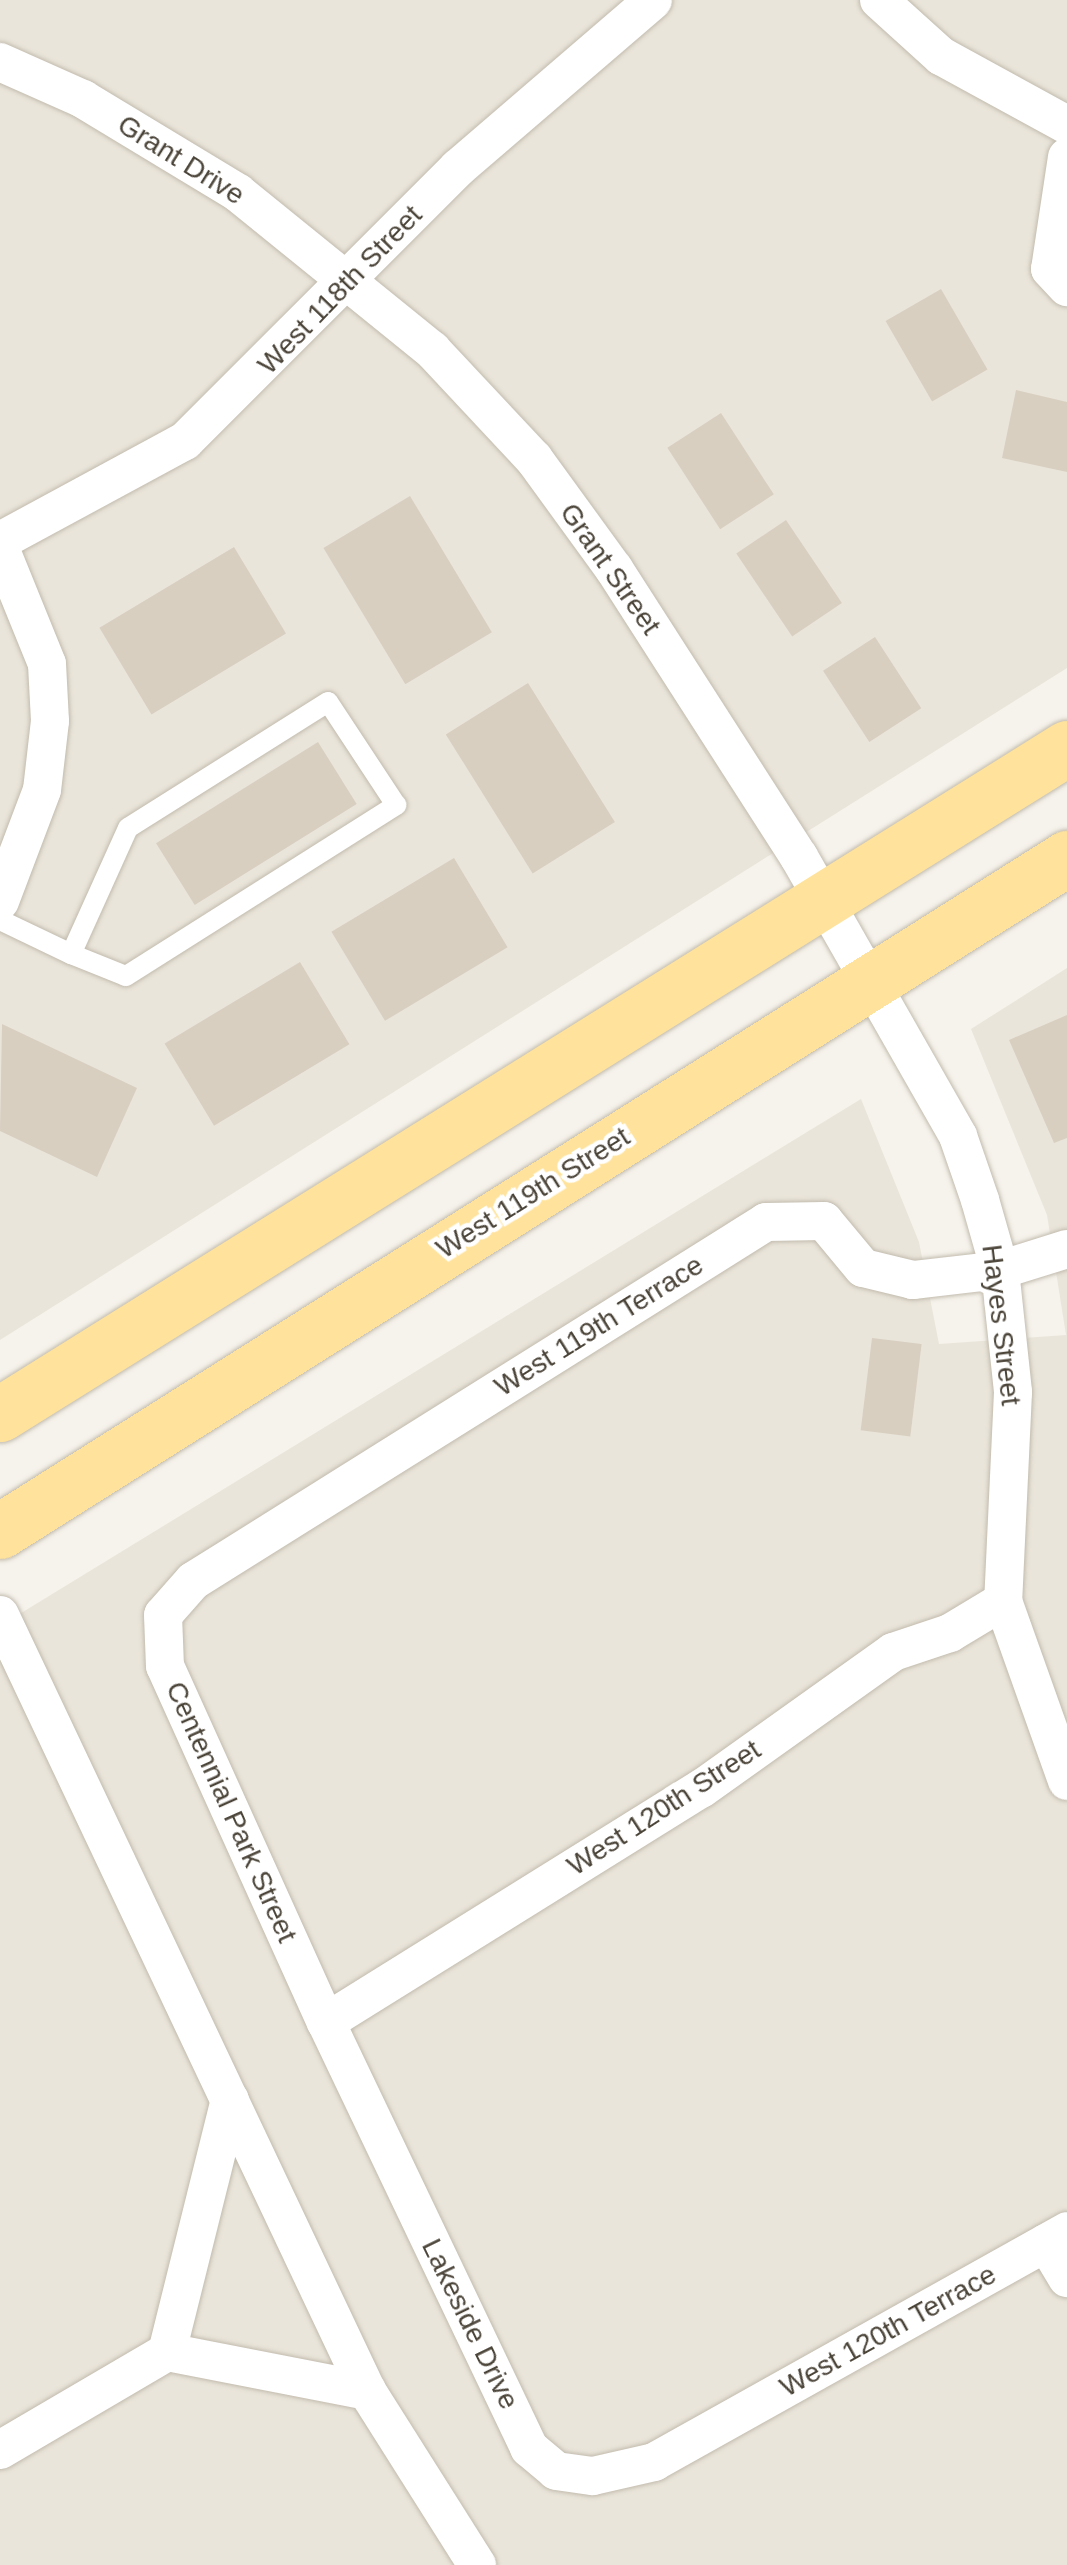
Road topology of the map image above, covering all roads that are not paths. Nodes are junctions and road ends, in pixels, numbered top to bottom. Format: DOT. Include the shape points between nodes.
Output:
graph roads {
  1 [pos="653,0"];
  2 [pos="879,0"];
  3 [pos="0,62"];
  4 [pos="1067,125"];
  5 [pos="1067,157"];
  6 [pos="350,279"];
  7 [pos="1067,287"];
  8 [pos="0,544"];
  9 [pos="1067,748"];
  10 [pos="1067,858"];
  11 [pos="823,897"];
  12 [pos="0,901"];
  13 [pos="0,920"];
  14 [pos="71,954"];
  15 [pos="870,980"];
  16 [pos="1067,1249"];
  17 [pos="1000,1270"];
  18 [pos="0,1414"];
  19 [pos="0,1531"];
  20 [pos="1003,1601"];
  21 [pos="0,1615"];
  22 [pos="163,1615"];
  23 [pos="1067,1782"];
  24 [pos="321,2012"];
  25 [pos="230,2100"];
  26 [pos="1056,2237"];
  27 [pos="1067,2278"];
  28 [pos="166,2352"];
  29 [pos="366,2391"];
  30 [pos="709,2431"];
  31 [pos="0,2450"];
  32 [pos="477,2565"];
  1 -- 6 [label="street, West 118th Street" via="458,168"];
  2 -- 4 [label="street" via="941,56"];
  3 -- 6 [label="street, Grant Drive" via="238,193"];
  5 -- 7 [label="street" via="1050,270"];
  6 -- 8 [label="street, West 118th Street" via="185,442"];
  6 -- 11 [label="street, Grant Street" via="534,459"];
  8 -- 12 [label="street" via="47,664 50,720 42,790"];
  9 -- 11 [label="main road"];
  10 -- 15 [label="main road, West 119th Street"];
  11 -- 15 [label="street, Hayes Street"];
  11 -- 18 [label="main road"];
  13 -- 14 [label="lane"];
  14 -- 14 [label="lane" via="126,976 396,805 328,702 128,828"];
  15 -- 17 [label="street, Hayes Street" via="958,1136"];
  15 -- 19 [label="main road, West 119th Street"];
  16 -- 17 [label="street, West 119th Terrace"];
  17 -- 20 [label="street, Hayes Street" via="1014,1392"];
  17 -- 22 [label="street, West 119th Terrace" via="912,1280 863,1268 824,1221 766,1222 193,1581"];
  20 -- 23 [label="street, Hayes Street"];
  20 -- 24 [label="street, West 120th Street" via="950,1633 893,1652 700,1789"];
  21 -- 25 [label="street"];
  22 -- 24 [label="street, Centennial Park Street" via="166,1666"];
  24 -- 30 [label="street, Lakeside Drive" via="530,2448 556,2471 593,2476 654,2462"];
  25 -- 28 [label="street"];
  25 -- 29 [label="street"];
  26 -- 27 [label="street"];
  26 -- 30 [label="street, West 120th Terrace"];
  28 -- 29 [label="street"];
  28 -- 31 [label="street"];
  29 -- 32 [label="street"];
}
